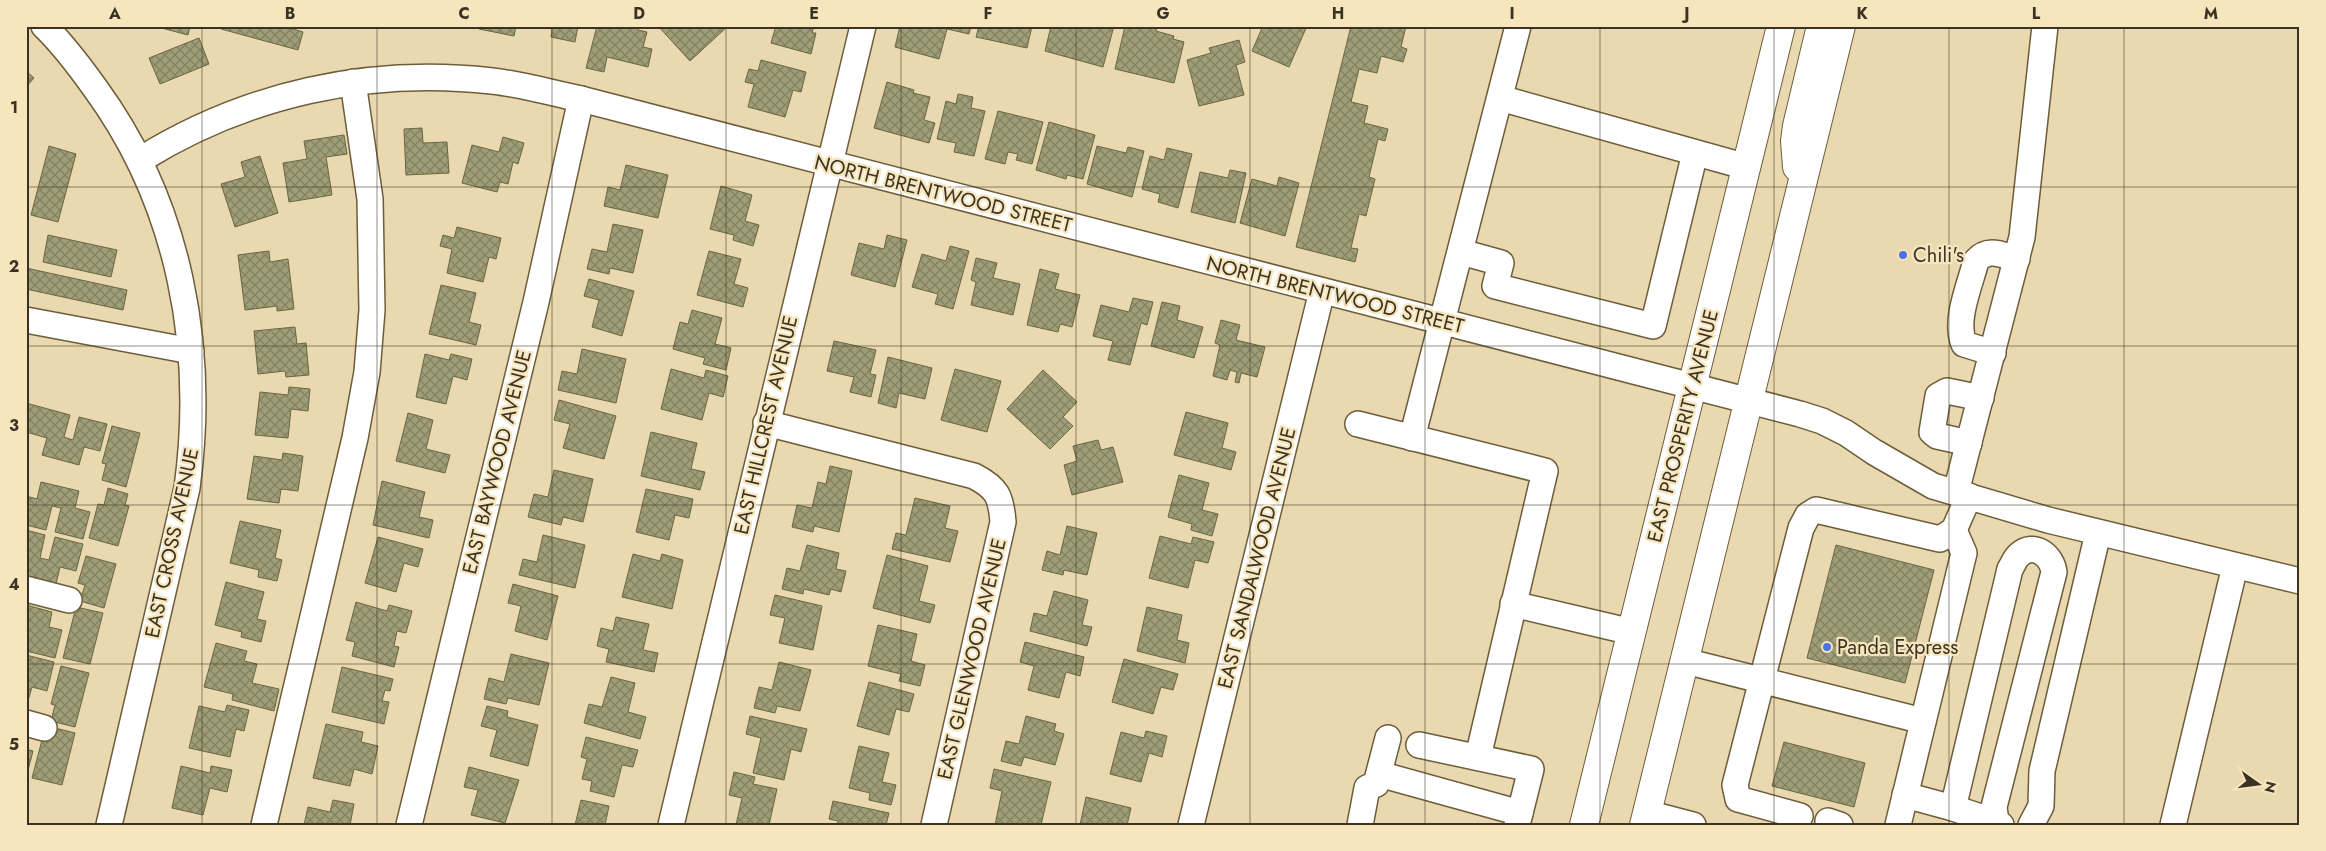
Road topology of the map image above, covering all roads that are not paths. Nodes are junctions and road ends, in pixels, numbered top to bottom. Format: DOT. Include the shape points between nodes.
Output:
graph roads {
  1 [pos="44,26"];
  2 [pos="863,26"];
  3 [pos="1518,26"];
  4 [pos="1781,26"];
  5 [pos="1821,26"];
  6 [pos="1841,26"];
  7 [pos="2045,26"];
  8 [pos="353,82"];
  9 [pos="1500,98"];
  10 [pos="581,99"];
  11 [pos="1695,153"];
  12 [pos="140,160"];
  13 [pos="828,165"];
  14 [pos="1746,167"];
  15 [pos="1802,188"];
  16 [pos="1461,252"];
  17 [pos="2017,259"];
  18 [pos="1322,291"];
  19 [pos="26,320"];
  20 [pos="1443,322"];
  21 [pos="191,351"];
  22 [pos="1992,353"];
  23 [pos="1693,386"];
  24 [pos="1980,398"];
  25 [pos="1750,401"];
  26 [pos="766,423"];
  27 [pos="1358,424"];
  28 [pos="1412,438"];
  29 [pos="1969,443"];
  30 [pos="1963,494"];
  31 [pos="1954,530"];
  32 [pos="2098,533"];
  33 [pos="2235,566"];
  34 [pos="2300,581"];
  35 [pos="26,589"];
  36 [pos="69,600"];
  37 [pos="1513,604"];
  38 [pos="1632,632"];
  39 [pos="1685,660"];
  40 [pos="1762,680"];
  41 [pos="1923,721"];
  42 [pos="1388,738"];
  43 [pos="1419,745"];
  44 [pos="1478,757"];
  45 [pos="1377,779"];
  46 [pos="1905,795"];
  47 [pos="1953,808"];
  48 [pos="1800,816"];
  49 [pos="1518,819"];
  50 [pos="1646,819"];
  51 [pos="1999,824"];
  52 [pos="109,825"];
  53 [pos="264,825"];
  54 [pos="409,825"];
  55 [pos="670,825"];
  56 [pos="934,825"];
  57 [pos="1191,825"];
  58 [pos="1360,825"];
  59 [pos="1373,825"];
  60 [pos="1584,825"];
  61 [pos="1694,825"];
  62 [pos="1898,825"];
  63 [pos="2031,825"];
  64 [pos="2173,825"];
  1 -- 12 [label="street, EAST CROSS AVENUE" via="117,118"];
  2 -- 13 [label="street, EAST HILLCREST AVENUE"];
  3 -- 9 [label="street"];
  4 -- 14 [label="main road, EAST PROSPERITY AVENUE"];
  5 -- 15 [label="main road" via="1794,141"];
  6 -- 15 [label="main road"];
  7 -- 17 [label="street" via="2028,195"];
  8 -- 10 [label="street, NORTH BRENTWOOD STREET" via="452,77 494,81"];
  8 -- 12 [label="street, NORTH BRENTWOOD STREET" via="253,104 200,126"];
  8 -- 53 [label="street" via="370,199 372,310 367,372 355,438"];
  9 -- 11 [label="street"];
  9 -- 16 [label="street"];
  10 -- 13 [label="street, NORTH BRENTWOOD STREET"];
  10 -- 54 [label="street, EAST BAYWOOD AVENUE" via="536,302"];
  11 -- 14 [label="street"];
  11 -- 16 [label="street" via="1653,326 1496,286 1501,263"];
  12 -- 21 [label="street, EAST CROSS AVENUE" via="178,264"];
  13 -- 18 [label="street, NORTH BRENTWOOD STREET"];
  13 -- 26 [label="street, EAST HILLCREST AVENUE"];
  14 -- 23 [label="main road, EAST PROSPERITY AVENUE"];
  15 -- 25 [label="main road"];
  16 -- 20 [label="street"];
  17 -- 22 [label="street"];
  17 -- 22 [label="street" via="1990,252 1982,254 1976,261 1960,324 1961,336 1964,344"];
  18 -- 20 [label="street, NORTH BRENTWOOD STREET"];
  18 -- 57 [label="street, EAST SANDALWOOD AVENUE"];
  19 -- 21 [label="street"];
  20 -- 23 [label="street, NORTH BRENTWOOD STREET"];
  20 -- 28 [label="street"];
  21 -- 52 [label="street, EAST CROSS AVENUE" via="193,442 187,488"];
  22 -- 24 [label="street"];
  23 -- 25 [label="street, NORTH BRENTWOOD STREET"];
  23 -- 38 [label="main road, EAST PROSPERITY AVENUE"];
  24 -- 29 [label="street"];
  24 -- 29 [label="street" via="1947,391 1938,396 1932,432"];
  25 -- 30 [label="street, NORTH BRENTWOOD STREET" via="1822,421 1846,432 1933,486"];
  25 -- 39 [label="main road"];
  26 -- 55 [label="street, EAST HILLCREST AVENUE"];
  26 -- 56 [label="street, EAST GLENWOOD AVENUE" via="974,476 987,482 998,493 1003,522"];
  27 -- 28 [label="street"];
  28 -- 37 [label="street" via="1545,471"];
  29 -- 30 [label="street"];
  30 -- 31 [label="street"];
  30 -- 32 [label="street, NORTH BRENTWOOD STREET"];
  31 -- 40 [label="street" via="1940,539 1816,510 1808,514 1801,528"];
  31 -- 41 [label="street" via="1964,553"];
  32 -- 33 [label="street, NORTH BRENTWOOD STREET"];
  32 -- 63 [label="street" via="2042,771 2041,806"];
  33 -- 34 [label="street, NORTH BRENTWOOD STREET"];
  33 -- 64 [label="street"];
  35 -- 36 [label="street"];
  37 -- 38 [label="street"];
  37 -- 44 [label="street"];
  38 -- 60 [label="main road, EAST PROSPERITY AVENUE"];
  39 -- 40 [label="street"];
  39 -- 50 [label="main road"];
  40 -- 41 [label="street"];
  40 -- 48 [label="street" via="1734,785 1738,799"];
  41 -- 46 [label="street"];
  42 -- 45 [label="street"];
  43 -- 44 [label="street"];
  44 -- 49 [label="street" via="1531,768"];
  45 -- 49 [label="street"];
  45 -- 58 [label="street" via="1367,788"];
  45 -- 59 [label="street" via="1381,788"];
  46 -- 47 [label="street"];
  46 -- 62 [label="street"];
  47 -- 51 [label="street"];
  47 -- 51 [label="street" via="2010,569 2019,554 2033,549 2046,554 2053,562 2054,572 1994,807"];
  50 -- 61 [label="street"];
}
